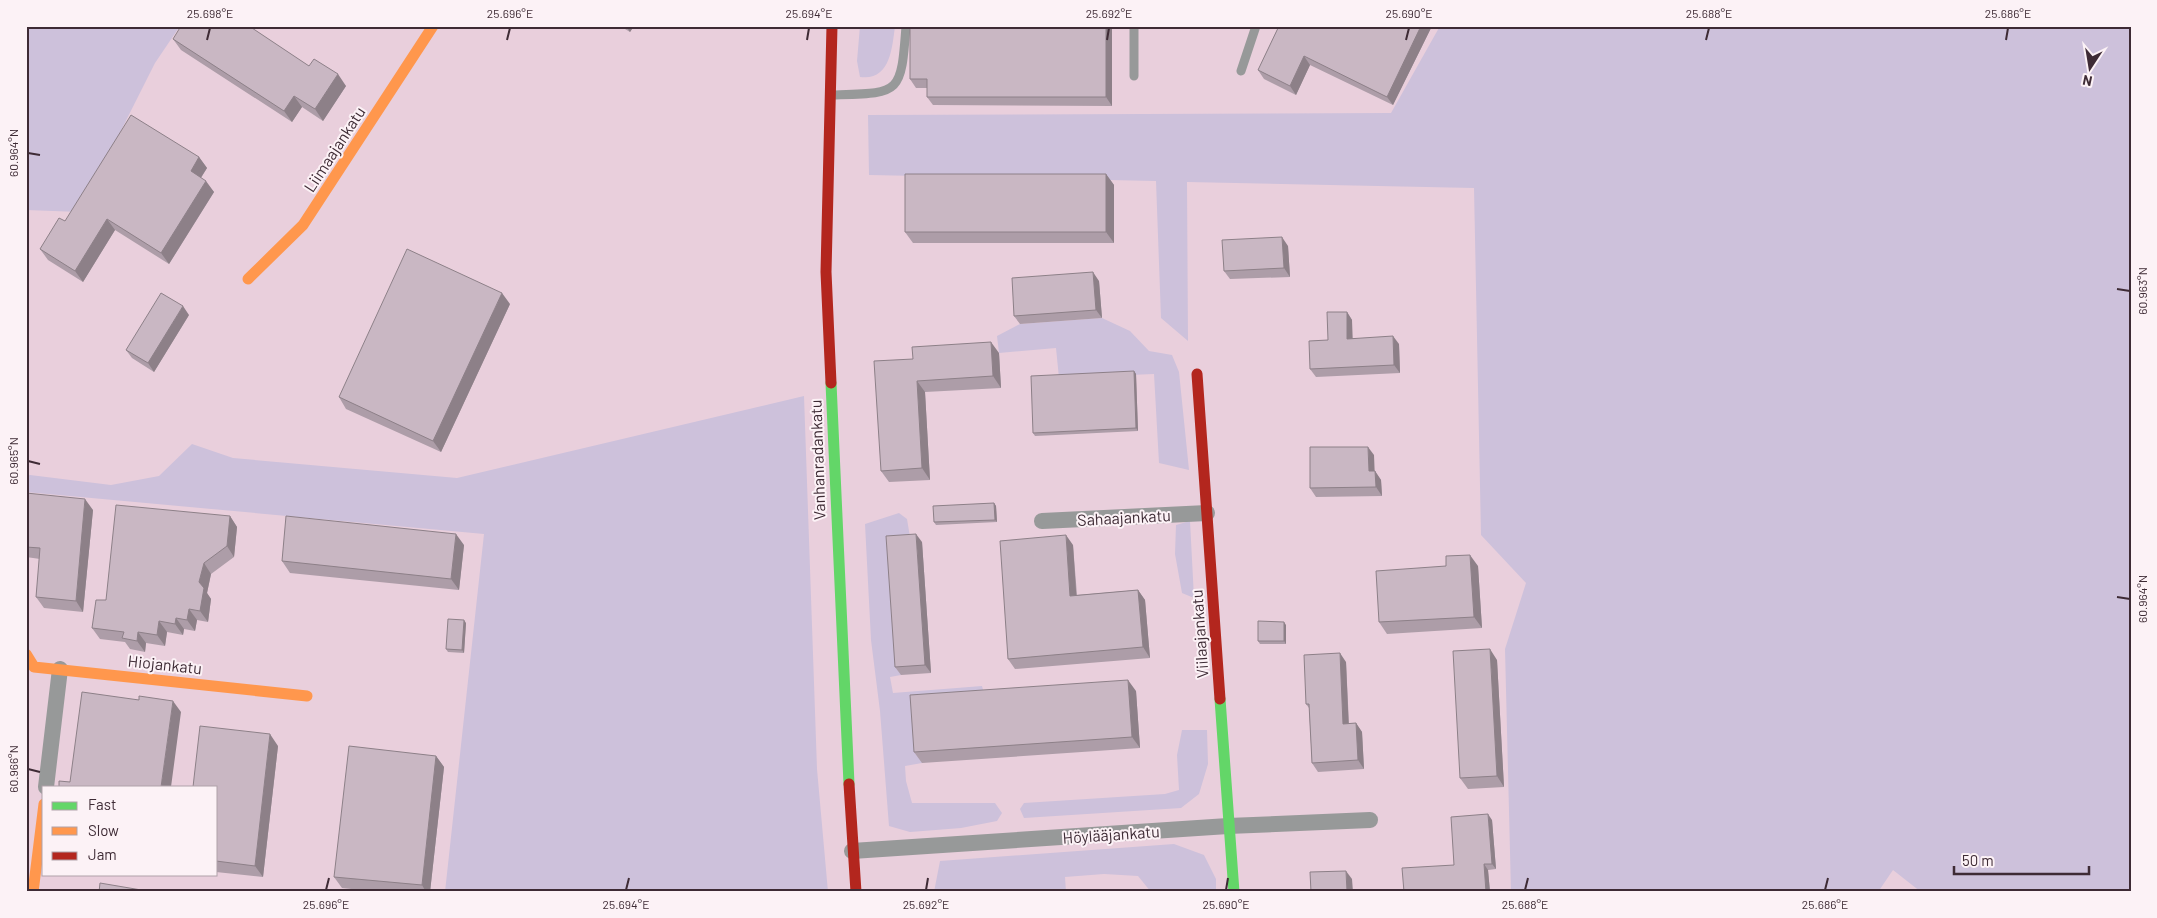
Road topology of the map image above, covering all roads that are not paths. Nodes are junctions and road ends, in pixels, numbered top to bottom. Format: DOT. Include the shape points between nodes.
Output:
graph roads {
  1 [pos="434,26"];
  2 [pos="832,26"];
  3 [pos="906,26"];
  4 [pos="1134,26"];
  5 [pos="1256,26"];
  6 [pos="1241,71"];
  7 [pos="1134,76"];
  8 [pos="829,95"];
  9 [pos="248,279"];
  10 [pos="1196,374"];
  11 [pos="1207,513"];
  12 [pos="1042,522"];
  13 [pos="26,654"];
  14 [pos="60,669"];
  15 [pos="307,696"];
  16 [pos="46,786"];
  17 [pos="42,820"];
  18 [pos="1370,820"];
  19 [pos="1228,826"];
  20 [pos="852,852"];
  21 [pos="33,892"];
  22 [pos="856,892"];
  23 [pos="1234,892"];
  1 -- 9 [label="street, Liimaajankatu" via="304,225"];
  2 -- 8 [label="street, Vanhanradankatu"];
  3 -- 8 [label="lane" via="898,82 890,90"];
  4 -- 7 [label="lane"];
  5 -- 6 [label="lane"];
  8 -- 20 [label="street, Vanhanradankatu" via="826,272"];
  10 -- 11 [label="street, Viilaajankatu"];
  11 -- 12 [label="street, Sahaajankatu"];
  11 -- 19 [label="street, Viilaajankatu"];
  13 -- 14 [label="street, Hiojankatu" via="34,668"];
  14 -- 15 [label="street, Hiojankatu"];
  14 -- 16 [label="street"];
  17 -- 21 [label="street"];
  18 -- 19 [label="street, Höylääjankatu"];
  19 -- 20 [label="street, Höylääjankatu"];
  19 -- 23 [label="street, Viilaajankatu"];
  20 -- 22 [label="street, Vanhanradankatu"];
}
